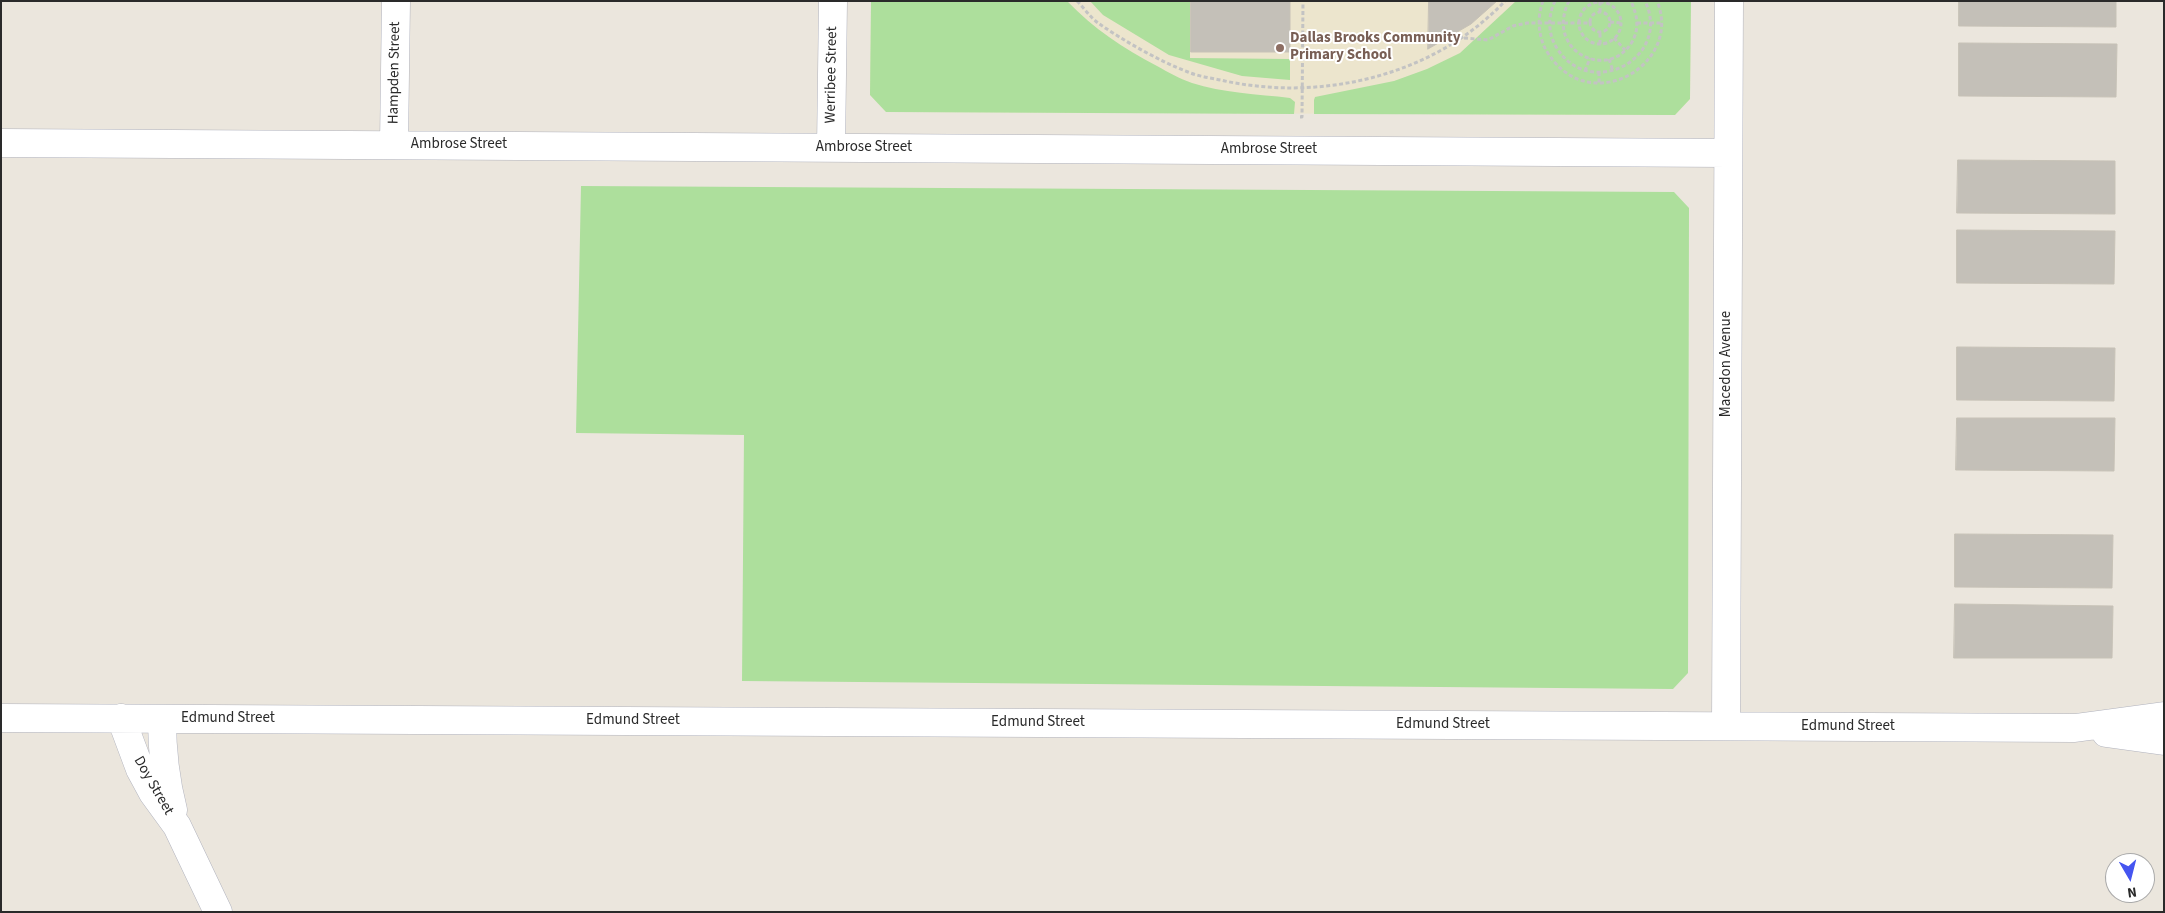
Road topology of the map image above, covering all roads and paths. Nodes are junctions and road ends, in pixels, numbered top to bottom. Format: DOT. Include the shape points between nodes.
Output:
graph roads {
  1 [pos="396,1"];
  2 [pos="833,1"];
  3 [pos="1077,1"];
  4 [pos="1303,1"];
  5 [pos="1505,1"];
  6 [pos="1543,1"];
  7 [pos="1555,1"];
  8 [pos="1569,1"];
  9 [pos="1600,1"];
  10 [pos="1631,1"];
  11 [pos="1645,1"];
  12 [pos="1657,1"];
  13 [pos="1729,1"];
  14 [pos="1600,12"];
  15 [pos="1610,22"];
  16 [pos="1539,23"];
  17 [pos="1549,23"];
  18 [pos="1562,23"];
  19 [pos="1578,23"];
  20 [pos="1590,23"];
  21 [pos="1621,23"];
  22 [pos="1637,23"];
  23 [pos="1650,23"];
  24 [pos="1662,23"];
  25 [pos="1600,32"];
  26 [pos="1464,38"];
  27 [pos="1614,38"];
  28 [pos="1600,44"];
  29 [pos="1625,50"];
  30 [pos="1590,58"];
  31 [pos="1610,59"];
  32 [pos="1585,71"];
  33 [pos="1613,71"];
  34 [pos="1599,72"];
  35 [pos="1599,83"];
  36 [pos="1303,88"];
  37 [pos="1,143"];
  38 [pos="394,144"];
  39 [pos="832,148"];
  40 [pos="1290,151"];
  41 [pos="1728,153"];
  42 [pos="2164,716"];
  43 [pos="1,718"];
  44 [pos="121,718"];
  45 [pos="162,719"];
  46 [pos="1726,726"];
  47 [pos="2075,728"];
  48 [pos="2164,741"];
  49 [pos="177,826"];
  50 [pos="218,912"];
  1 -- 38 [label="street, Hampden Street"];
  2 -- 39 [label="street, Werribee Street"];
  3 -- 36 [label="path" via="1097,22 1189,73 1241,84"];
  4 -- 36 [label="path"];
  5 -- 26 [label="path"];
  6 -- 16 [label="path"];
  7 -- 17 [label="path"];
  8 -- 18 [label="path"];
  9 -- 14 [label="path"];
  9 -- 19 [label="path" via="1583,10"];
  9 -- 21 [label="path" via="1613,6"];
  10 -- 22 [label="path"];
  11 -- 23 [label="path"];
  12 -- 24 [label="path"];
  13 -- 41 [label="street, Macedon Avenue"];
  14 -- 15 [label="path" via="1608,16"];
  14 -- 20 [label="path" via="1594,14"];
  15 -- 21 [label="path"];
  15 -- 25 [label="path" via="1608,29"];
  16 -- 17 [label="path"];
  16 -- 26 [label="path" via="1513,26 1488,40"];
  16 -- 35 [label="path" via="1542,43 1553,62 1569,76"];
  17 -- 18 [label="path"];
  17 -- 32 [label="path" via="1552,40 1561,55"];
  18 -- 19 [label="path"];
  18 -- 30 [label="path" via="1564,36 1571,47"];
  19 -- 20 [label="path"];
  19 -- 28 [label="path" via="1589,41"];
  20 -- 25 [label="path" via="1592,30"];
  21 -- 27 [label="path"];
  22 -- 23 [label="path"];
  22 -- 29 [label="path" via="1635,36"];
  23 -- 24 [label="path"];
  23 -- 33 [label="path" via="1647,41 1638,56 1625,67"];
  24 -- 35 [label="path" via="1658,44 1646,62 1630,76"];
  25 -- 28 [label="path"];
  26 -- 36 [label="path" via="1426,59 1382,75"];
  27 -- 28 [label="path"];
  27 -- 29 [label="path"];
  29 -- 31 [label="path"];
  30 -- 31 [label="path"];
  30 -- 32 [label="path"];
  31 -- 33 [label="path"];
  32 -- 34 [label="path"];
  33 -- 34 [label="path"];
  34 -- 35 [label="path"];
  36 -- 40 [label="path" via="1302,117 1290,117"];
  37 -- 38 [label="street, Ambrose Street"];
  38 -- 39 [label="street, Ambrose Street"];
  39 -- 40 [label="street, Ambrose Street"];
  40 -- 41 [label="street, Ambrose Street"];
  41 -- 46 [label="street, Macedon Avenue"];
  42 -- 47 [label="street, Edmund Street"];
  43 -- 44 [label="street, Edmund Street"];
  44 -- 45 [label="street, Edmund Street"];
  44 -- 49 [label="street, Doy Street" via="140,769"];
  45 -- 46 [label="street, Edmund Street"];
  45 -- 49 [label="street, Doy Street" via="165,778"];
  46 -- 47 [label="street, Edmund Street"];
  47 -- 48 [label="street, Edmund Street"];
  49 -- 50 [label="street, Doy Street"];
}
